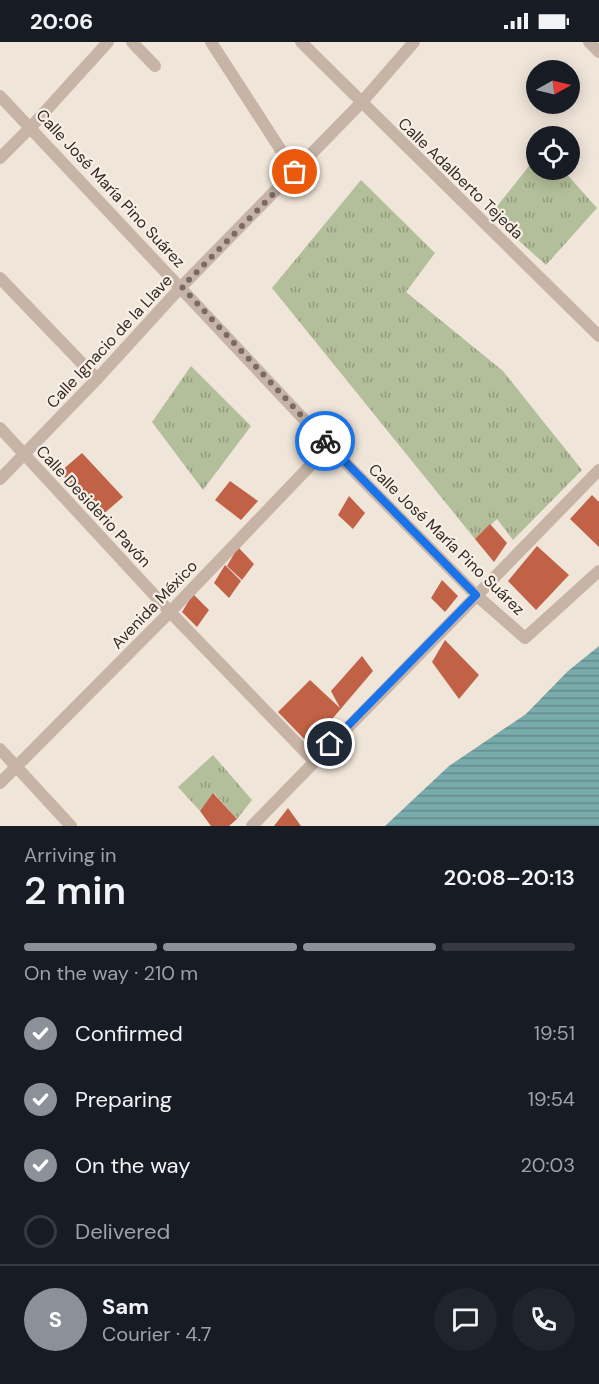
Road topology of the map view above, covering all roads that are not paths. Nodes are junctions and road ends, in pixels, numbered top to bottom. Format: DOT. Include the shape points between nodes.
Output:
graph roads {
  1 [pos="108,42"];
  2 [pos="132,42"];
  3 [pos="211,42"];
  4 [pos="301,42"];
  5 [pos="414,42"];
  6 [pos="589,42"];
  7 [pos="599,52"];
  8 [pos="155,66"];
  9 [pos="0,96"];
  10 [pos="361,103"];
  11 [pos="31,127"];
  12 [pos="0,158"];
  13 [pos="295,172"];
  14 [pos="0,278"];
  15 [pos="182,287"];
  16 [pos="599,336"];
  17 [pos="97,379"];
  18 [pos="0,428"];
  19 [pos="329,446"];
  20 [pos="24,454"];
  21 [pos="599,470"];
  22 [pos="0,479"];
  23 [pos="599,571"];
  24 [pos="476,595"];
  25 [pos="170,612"];
  26 [pos="0,749"];
  27 [pos="314,761"];
  28 [pos="16,767"];
  29 [pos="0,783"];
  30 [pos="64,824"];
  31 [pos="252,826"];
  1 -- 11 [label="street"];
  2 -- 8 [label="street"];
  3 -- 13 [label="street"];
  4 -- 10 [label="street, Calle Adalberto Tejeda"];
  5 -- 10 [label="street, Calle Ignacio de la Llave"];
  6 -- 7 [label="street"];
  9 -- 11 [label="street, Calle José María Pino Suárez"];
  10 -- 13 [label="street, Calle Ignacio de la Llave"];
  10 -- 16 [label="street, Calle Adalberto Tejeda"];
  11 -- 12 [label="street"];
  11 -- 15 [label="street, Calle José María Pino Suárez"];
  13 -- 15 [label="street, Calle Ignacio de la Llave"];
  14 -- 17 [label="street"];
  15 -- 17 [label="street, Calle Ignacio de la Llave"];
  15 -- 19 [label="street, Calle José María Pino Suárez"];
  17 -- 20 [label="street, Calle Ignacio de la Llave"];
  18 -- 20 [label="street, Calle Desiderio Pavón"];
  19 -- 24 [label="street, Calle José María Pino Suárez"];
  19 -- 25 [label="street, Avenida México"];
  20 -- 22 [label="street, Calle Ignacio de la Llave"];
  20 -- 25 [label="street, Calle Desiderio Pavón"];
  21 -- 24 [label="street"];
  23 -- 24 [label="street, Calle José María Pino Suárez" via="525,638"];
  24 -- 27 [label="street"];
  25 -- 27 [label="street, Calle Desiderio Pavón"];
  25 -- 28 [label="street, Avenida México"];
  26 -- 28 [label="street"];
  27 -- 31 [label="street"];
  28 -- 29 [label="street, Avenida México"];
  28 -- 30 [label="street"];
}
